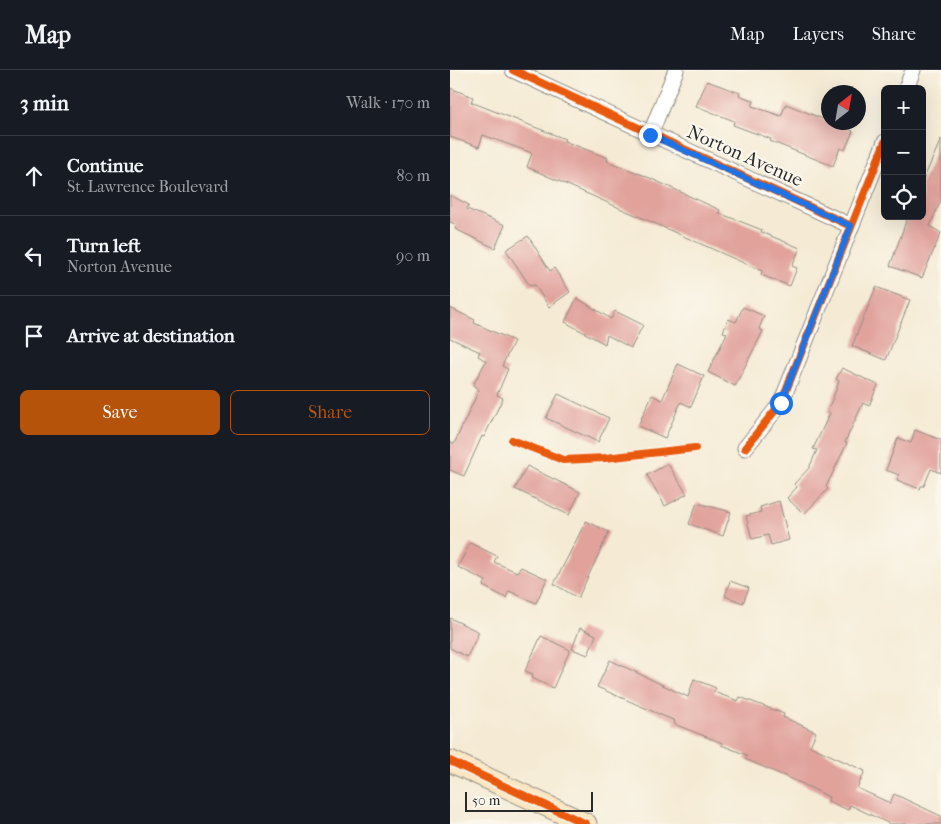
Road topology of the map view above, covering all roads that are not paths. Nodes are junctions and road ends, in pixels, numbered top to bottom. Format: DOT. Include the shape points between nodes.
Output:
graph roads {
  1 [pos="513,70"];
  2 [pos="676,70"];
  3 [pos="913,70"];
  4 [pos="907,85"];
  5 [pos="650,135"];
  6 [pos="881,152"];
  7 [pos="851,226"];
  8 [pos="745,448"];
  9 [pos="450,760"];
  10 [pos="586,824"];
  1 -- 5 [label="street, Norton Avenue"];
  2 -- 5 [label="street"];
  3 -- 4 [label="street"];
  5 -- 7 [label="street, Norton Avenue"];
  6 -- 7 [label="street"];
  7 -- 8 [label="street" via="781,403"];
  9 -- 10 [label="main road"];
}
